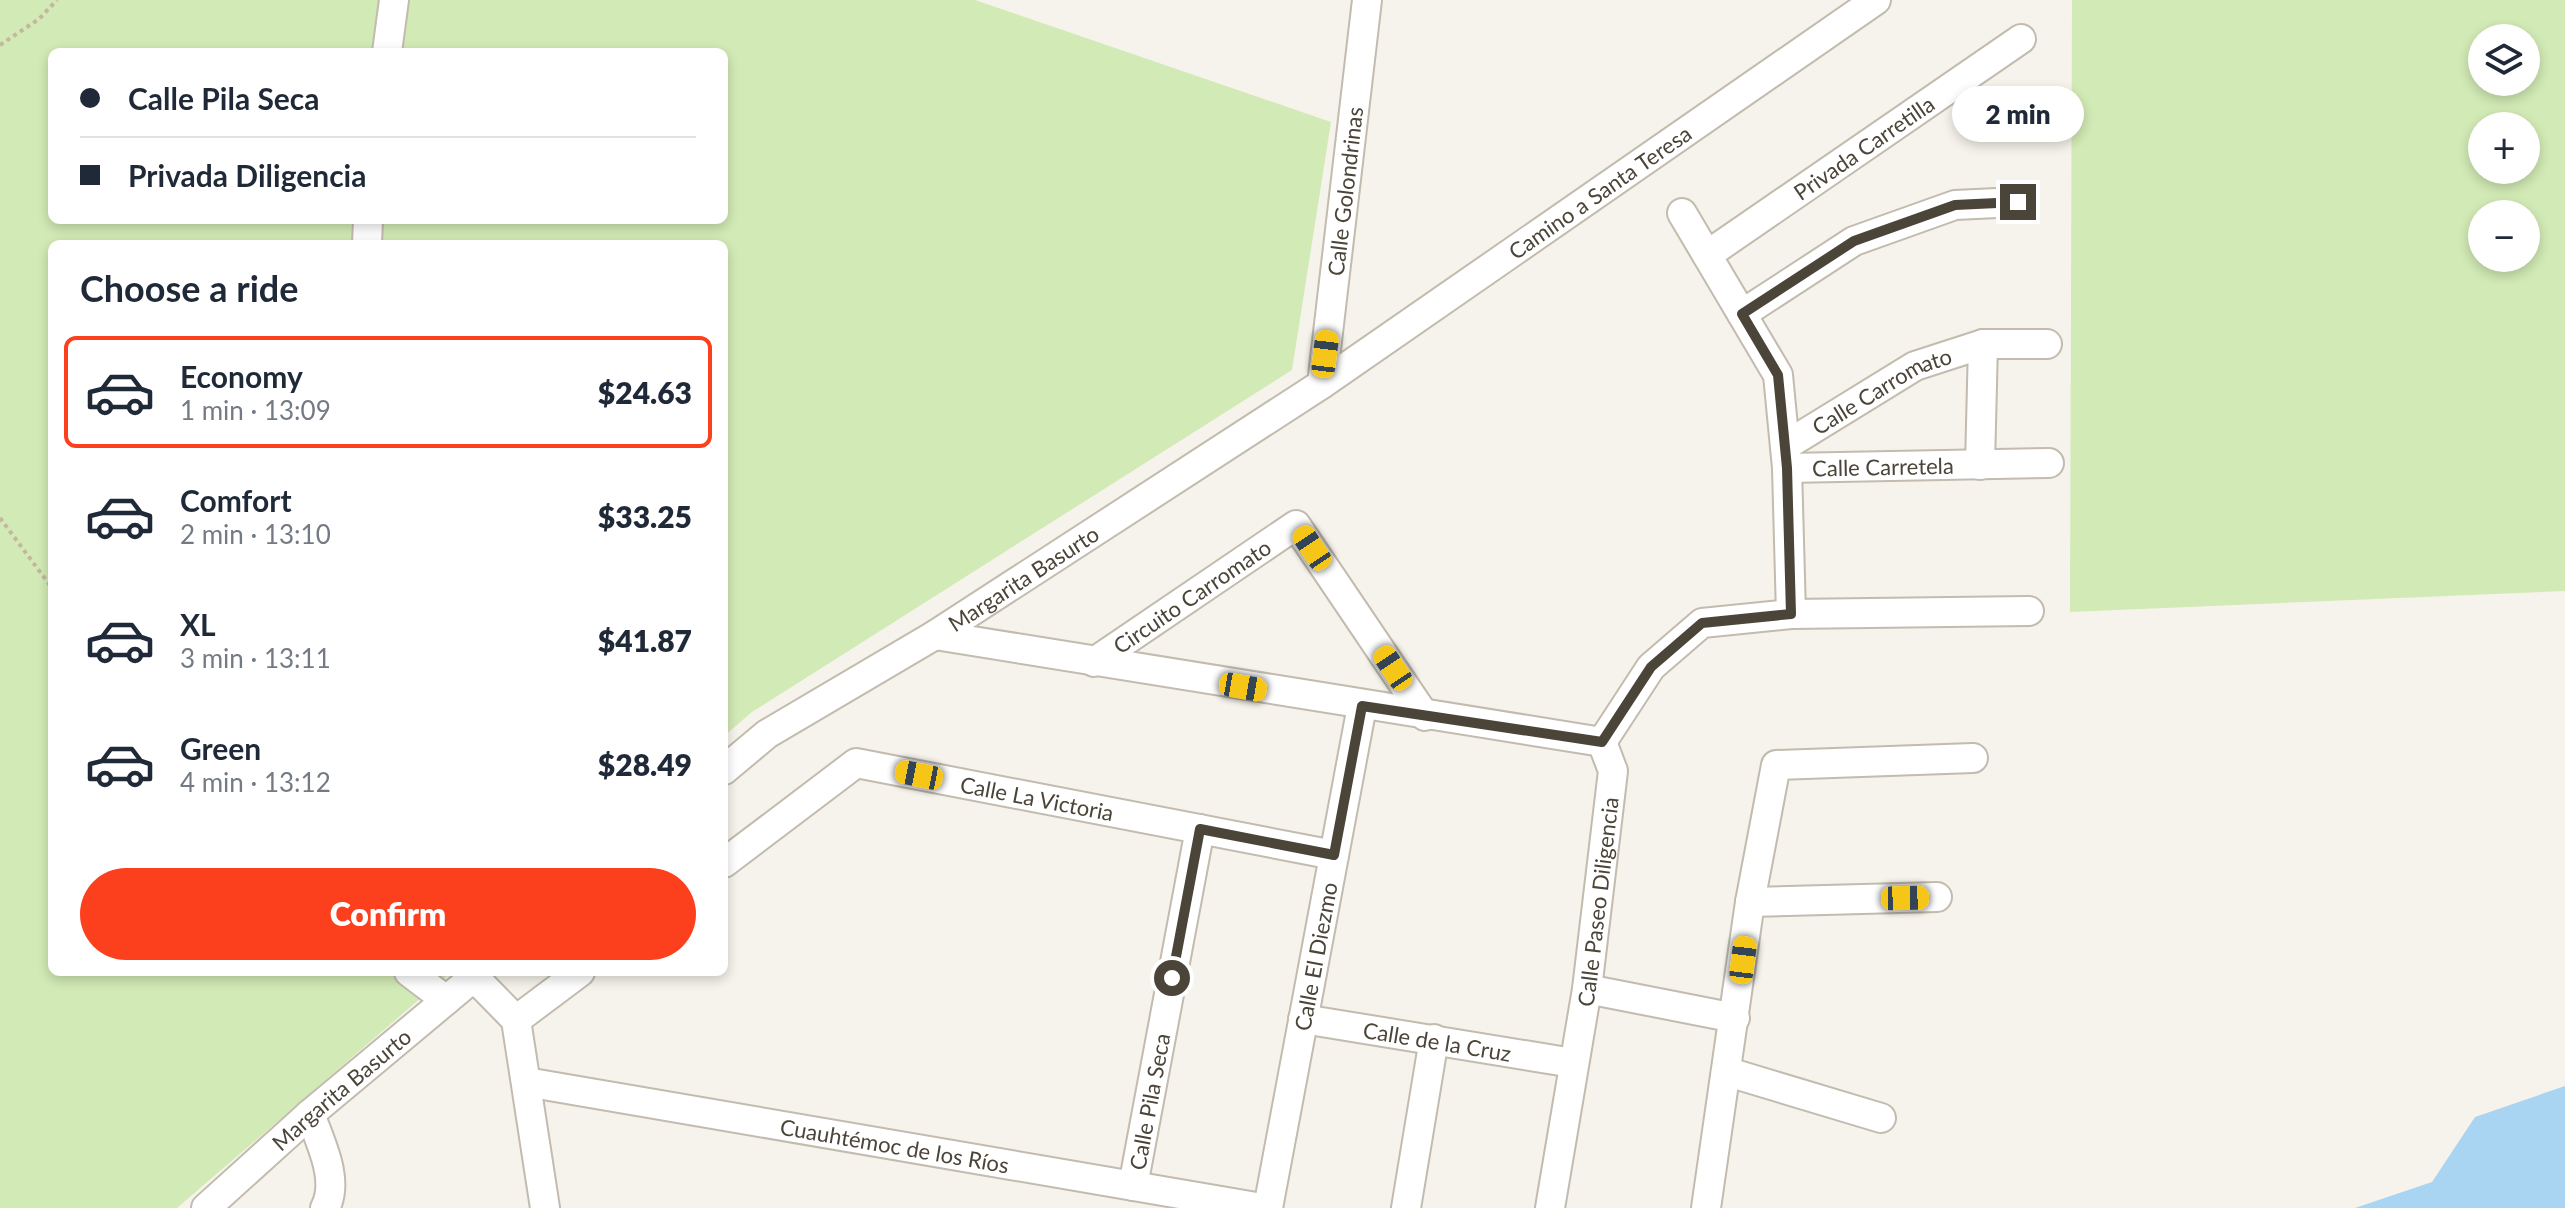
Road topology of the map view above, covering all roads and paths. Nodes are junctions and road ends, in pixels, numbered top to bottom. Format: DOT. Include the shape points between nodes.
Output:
graph roads {
  1 [pos="57,0"];
  2 [pos="394,0"];
  3 [pos="1367,0"];
  4 [pos="1876,0"];
  5 [pos="2021,39"];
  6 [pos="0,45"];
  7 [pos="388,48"];
  8 [pos="2018,202"];
  9 [pos="1682,213"];
  10 [pos="1707,255"];
  11 [pos="1742,314"];
  12 [pos="1983,344"];
  13 [pos="2047,344"];
  14 [pos="1322,384"];
  15 [pos="1786,457"];
  16 [pos="2049,463"];
  17 [pos="1980,465"];
  18 [pos="0,518"];
  19 [pos="48,583"];
  20 [pos="2029,611"];
  21 [pos="1791,614"];
  22 [pos="935,635"];
  23 [pos="1094,662"];
  24 [pos="1362,706"];
  25 [pos="1425,716"];
  26 [pos="1602,742"];
  27 [pos="1973,758"];
  28 [pos="728,767"];
  29 [pos="1200,829"];
  30 [pos="1334,855"];
  31 [pos="728,860"];
  32 [pos="1937,897"];
  33 [pos="1750,902"];
  34 [pos="414,976"];
  35 [pos="475,976"];
  36 [pos="479,976"];
  37 [pos="575,976"];
  38 [pos="1587,989"];
  39 [pos="446,1000"];
  40 [pos="1735,1018"];
  41 [pos="1303,1019"];
  42 [pos="516,1020"];
  43 [pos="1434,1039"];
  44 [pos="1573,1063"];
  45 [pos="1728,1072"];
  46 [pos="526,1082"];
  47 [pos="310,1114"];
  48 [pos="1881,1118"];
  49 [pos="1133,1186"];
  50 [pos="1200,1203"];
  51 [pos="333,1204"];
  52 [pos="206,1208"];
  53 [pos="545,1208"];
  54 [pos="1265,1208"];
  55 [pos="1406,1208"];
  56 [pos="1550,1208"];
  57 [pos="1706,1208"];
  1 -- 6 [label="path"];
  2 -- 7 [label="street"];
  3 -- 14 [label="street, Calle Golondrinas"];
  4 -- 14 [label="street, Camino a Santa Teresa"];
  5 -- 10 [label="street, Privada Carretilla"];
  8 -- 11 [label="street" via="1955,205 1854,241"];
  9 -- 10 [label="street"];
  10 -- 11 [label="street"];
  11 -- 15 [label="street" via="1778,375"];
  12 -- 13 [label="street, Calle Carromato"];
  12 -- 15 [label="street, Calle Carromato" via="1915,366"];
  12 -- 17 [label="street"];
  14 -- 22 [label="street, Margarita Basurto"];
  15 -- 17 [label="street, Calle Carretela"];
  15 -- 21 [label="street"];
  16 -- 17 [label="street, Calle Carretela"];
  18 -- 19 [label="path"];
  20 -- 21 [label="street"];
  21 -- 26 [label="street" via="1702,623 1651,667"];
  22 -- 23 [label="street"];
  22 -- 28 [label="street, Margarita Basurto" via="767,734"];
  23 -- 24 [label="street"];
  23 -- 25 [label="street, Circuito Carromato" via="1296,525"];
  24 -- 25 [label="street"];
  24 -- 30 [label="street, Calle El Diezmo"];
  25 -- 26 [label="street"];
  26 -- 38 [label="street, Calle Paseo Diligencia" via="1613,771"];
  27 -- 33 [label="street" via="1776,765"];
  29 -- 30 [label="street, Calle La Victoria"];
  29 -- 31 [label="street, Calle La Victoria" via="856,763"];
  29 -- 49 [label="street, Calle Pila Seca"];
  30 -- 41 [label="street, Calle El Diezmo"];
  32 -- 33 [label="street"];
  33 -- 40 [label="street"];
  34 -- 39 [label="street"];
  35 -- 39 [label="street, Margarita Basurto"];
  36 -- 42 [label="street"];
  37 -- 42 [label="street"];
  38 -- 40 [label="street"];
  38 -- 44 [label="street, Calle Paseo Diligencia"];
  39 -- 47 [label="street, Margarita Basurto"];
  40 -- 45 [label="street"];
  41 -- 43 [label="street, Calle de la Cruz"];
  41 -- 54 [label="street, Calle El Diezmo"];
  42 -- 46 [label="street"];
  43 -- 44 [label="street, Calle de la Cruz"];
  43 -- 55 [label="street"];
  44 -- 56 [label="street, Calle Paseo Diligencia"];
  45 -- 48 [label="street"];
  45 -- 57 [label="street"];
  46 -- 49 [label="street, Cuauhtémoc de los Ríos"];
  46 -- 53 [label="street"];
  47 -- 51 [label="street" via="326,1159"];
  47 -- 52 [label="street, Margarita Basurto"];
  49 -- 50 [label="street, Cuauhtémoc de los Ríos"];
  50 -- 54 [label="street, Cuauhtémoc de los Ríos"];
}
